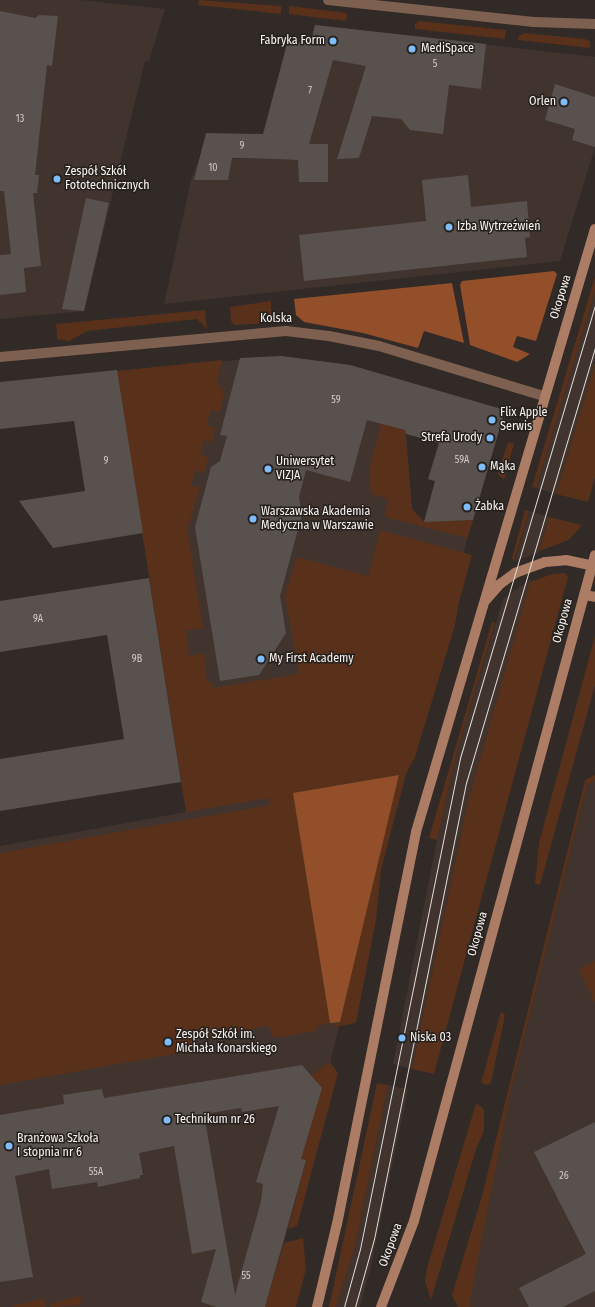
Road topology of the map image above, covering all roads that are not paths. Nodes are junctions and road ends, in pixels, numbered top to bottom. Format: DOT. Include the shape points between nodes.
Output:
graph roads {
  1 [pos="328,0"];
  2 [pos="595,24"];
  3 [pos="595,229"];
  4 [pos="0,357"];
  5 [pos="544,396"];
  6 [pos="595,555"];
  7 [pos="594,566"];
  8 [pos="584,595"];
  9 [pos="595,597"];
  10 [pos="484,603"];
  11 [pos="316,1307"];
  12 [pos="381,1307"];
  1 -- 2 [label="street" via="534,22"];
  3 -- 5 [label="main road, Okopowa"];
  4 -- 5 [label="street, Kolska" via="286,331 379,346"];
  5 -- 10 [label="main road, Okopowa"];
  6 -- 7 [label="main road, Okopowa"];
  7 -- 8 [label="main road, Okopowa"];
  7 -- 10 [label="main road, Okopowa" via="566,560 529,567 500,584"];
  8 -- 9 [label="main road"];
  8 -- 12 [label="main road, Okopowa" via="414,1221"];
  10 -- 11 [label="main road, Okopowa" via="416,832 337,1224"];
}
